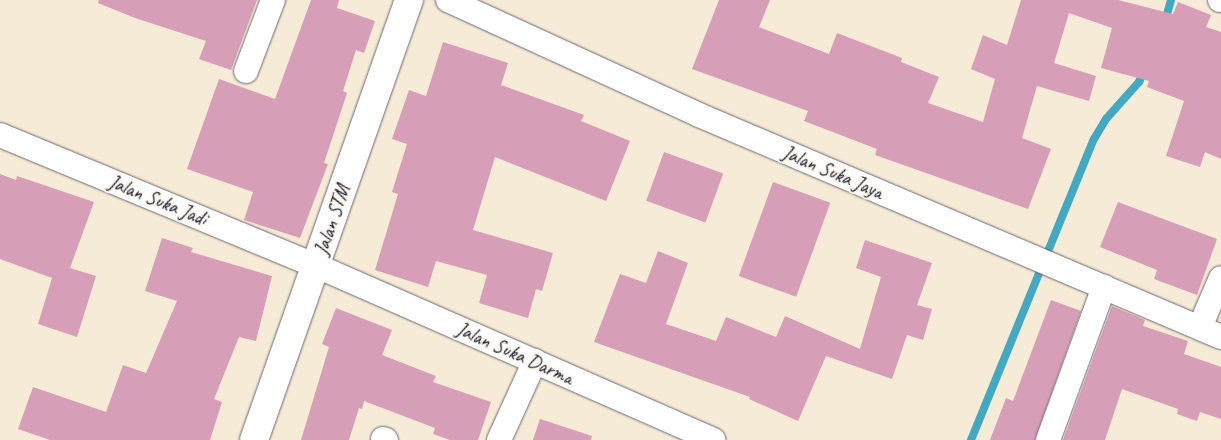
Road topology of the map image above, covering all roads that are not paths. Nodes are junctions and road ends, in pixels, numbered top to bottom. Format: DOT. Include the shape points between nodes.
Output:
graph roads {
  1 [pos="273,0"];
  2 [pos="409,0"];
  3 [pos="448,0"];
  4 [pos="246,71"];
  5 [pos="0,135"];
  6 [pos="317,266"];
  7 [pos="1221,278"];
  8 [pos="1104,287"];
  9 [pos="1211,332"];
  10 [pos="535,361"];
  11 [pos="254,440"];
  12 [pos="499,440"];
  13 [pos="714,440"];
  14 [pos="1048,440"];
  1 -- 4 [label="street"];
  2 -- 6 [label="street, Jalan STM"];
  3 -- 8 [label="street, Jalan Suka Jaya" via="699,115"];
  5 -- 6 [label="street, Jalan Suka Jadi"];
  6 -- 10 [label="street, Jalan Suka Darma"];
  6 -- 11 [label="street, Jalan STM"];
  7 -- 9 [label="street"];
  8 -- 9 [label="street, Jalan Suka Jaya"];
  8 -- 14 [label="street"];
  10 -- 12 [label="street"];
  10 -- 13 [label="street, Jalan Suka Darma"];
}
